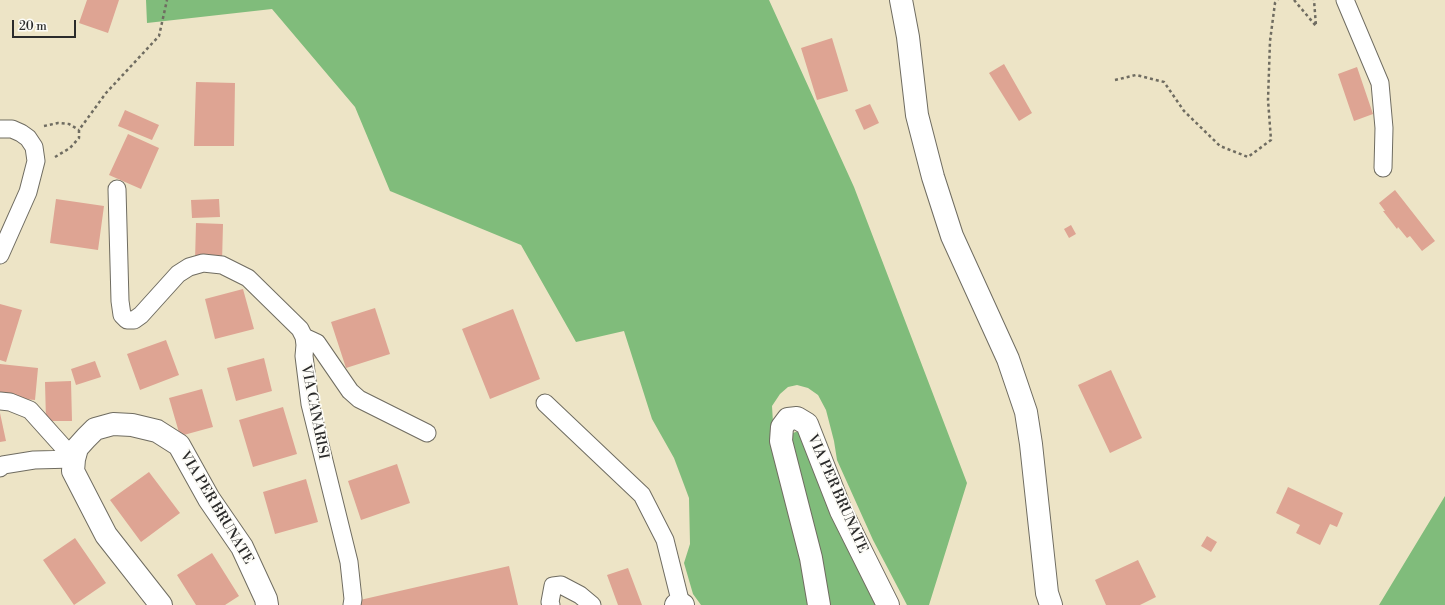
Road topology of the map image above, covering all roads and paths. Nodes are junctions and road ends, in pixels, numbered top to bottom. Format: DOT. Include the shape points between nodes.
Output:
graph roads {
  1 [pos="167,0"];
  2 [pos="901,0"];
  3 [pos="1278,0"];
  4 [pos="1294,0"];
  5 [pos="1314,0"];
  6 [pos="1345,0"];
  7 [pos="1115,80"];
  8 [pos="0,129"];
  9 [pos="36,161"];
  10 [pos="1383,168"];
  11 [pos="117,189"];
  12 [pos="0,255"];
  13 [pos="304,337"];
  14 [pos="0,401"];
  15 [pos="545,403"];
  16 [pos="427,433"];
  17 [pos="74,459"];
  18 [pos="0,468"];
  19 [pos="161,605"];
  20 [pos="267,605"];
  21 [pos="352,605"];
  22 [pos="551,605"];
  23 [pos="592,605"];
  24 [pos="680,605"];
  25 [pos="819,605"];
  26 [pos="888,605"];
  27 [pos="1051,605"];
  1 -- 9 [label="path" via="159,36 106,93 79,130 79,138 70,148 53,158"];
  2 -- 27 [label="street" via="917,115 933,177 952,236 1008,359 1026,412 1047,593"];
  3 -- 7 [label="path" via="1275,3 1270,41 1268,100 1271,140 1248,157 1220,146 1184,111 1164,82 1136,75"];
  4 -- 5 [label="path" via="1316,26"];
  6 -- 10 [label="street" via="1380,83 1384,128"];
  8 -- 9 [label="street" via="12,130 28,138 34,146"];
  9 -- 12 [label="street" via="28,192"];
  11 -- 13 [label="street" via="120,301 122,315 127,320 134,320 141,315 178,274 203,262 222,265 248,278 300,329"];
  13 -- 16 [label="street" via="317,343 350,391 359,399"];
  13 -- 21 [label="street, VIA CANARISI" via="310,404 349,562"];
  14 -- 17 [label="street" via="30,410"];
  15 -- 24 [label="street" via="642,495 665,540"];
  17 -- 18 [label="street" via="34,460 3,465"];
  17 -- 19 [label="street" via="73,470 106,535"];
  17 -- 20 [label="street, VIA PER BRUNATE" via="77,448 95,429 113,424 157,431 179,445 209,499 242,547"];
  22 -- 23 [label="street" via="553,586 561,585"];
  25 -- 26 [label="street, VIA PER BRUNATE" via="809,551 781,441 782,427 788,419 797,418 806,424 841,511"];
}
